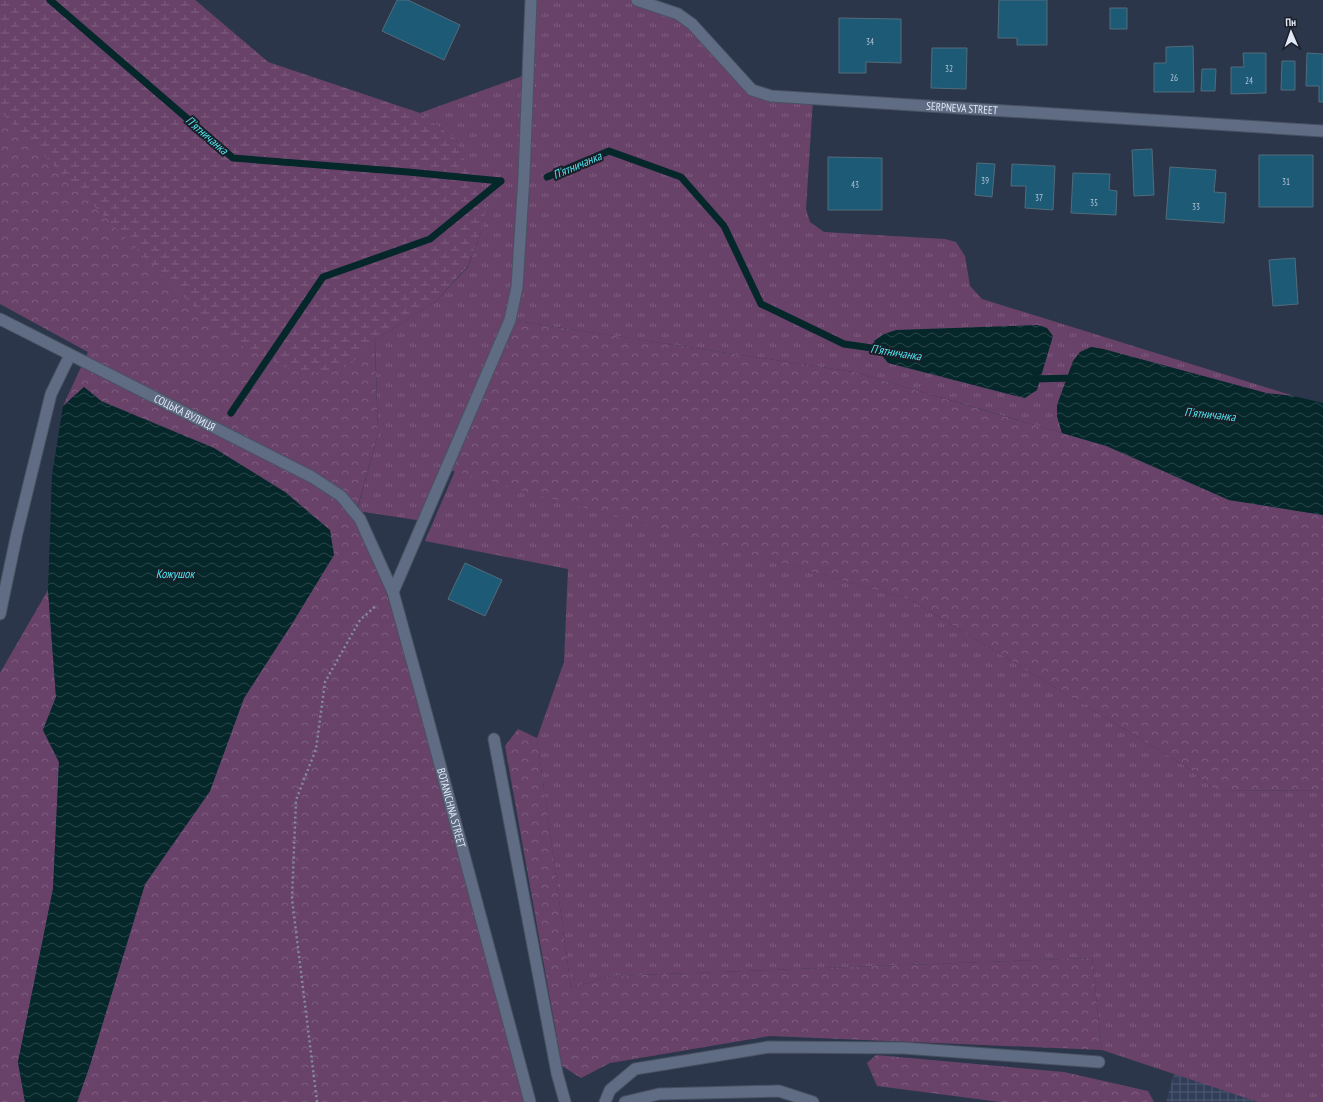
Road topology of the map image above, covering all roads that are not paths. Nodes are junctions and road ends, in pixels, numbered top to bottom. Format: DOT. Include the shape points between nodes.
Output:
graph roads {
  1 [pos="530,0"];
  2 [pos="637,0"];
  3 [pos="1323,131"];
  4 [pos="0,319"];
  5 [pos="70,355"];
  6 [pos="360,519"];
  7 [pos="393,592"];
  8 [pos="0,614"];
  9 [pos="494,740"];
  10 [pos="1099,1062"];
  11 [pos="530,1102"];
  12 [pos="565,1102"];
  13 [pos="605,1102"];
  14 [pos="625,1102"];
  15 [pos="813,1102"];
  1 -- 7 [label="street" via="517,287 510,320"];
  2 -- 3 [label="street, SERPNEVA STREET" via="678,14 692,24 752,90 771,96"];
  4 -- 5 [label="street, СОЦЬКА ВУЛИЦЯ"];
  5 -- 6 [label="street, СОЦЬКА ВУЛИЦЯ" via="312,477 341,496"];
  5 -- 8 [label="street" via="51,394"];
  6 -- 7 [label="street, BOTANICHNA STREET"];
  7 -- 11 [label="street, BOTANICHNA STREET"];
  9 -- 12 [label="street" via="557,1073"];
  10 -- 13 [label="street" via="903,1048 769,1047 635,1069 610,1090"];
  14 -- 15 [label="street" via="659,1094 779,1091"];
}
